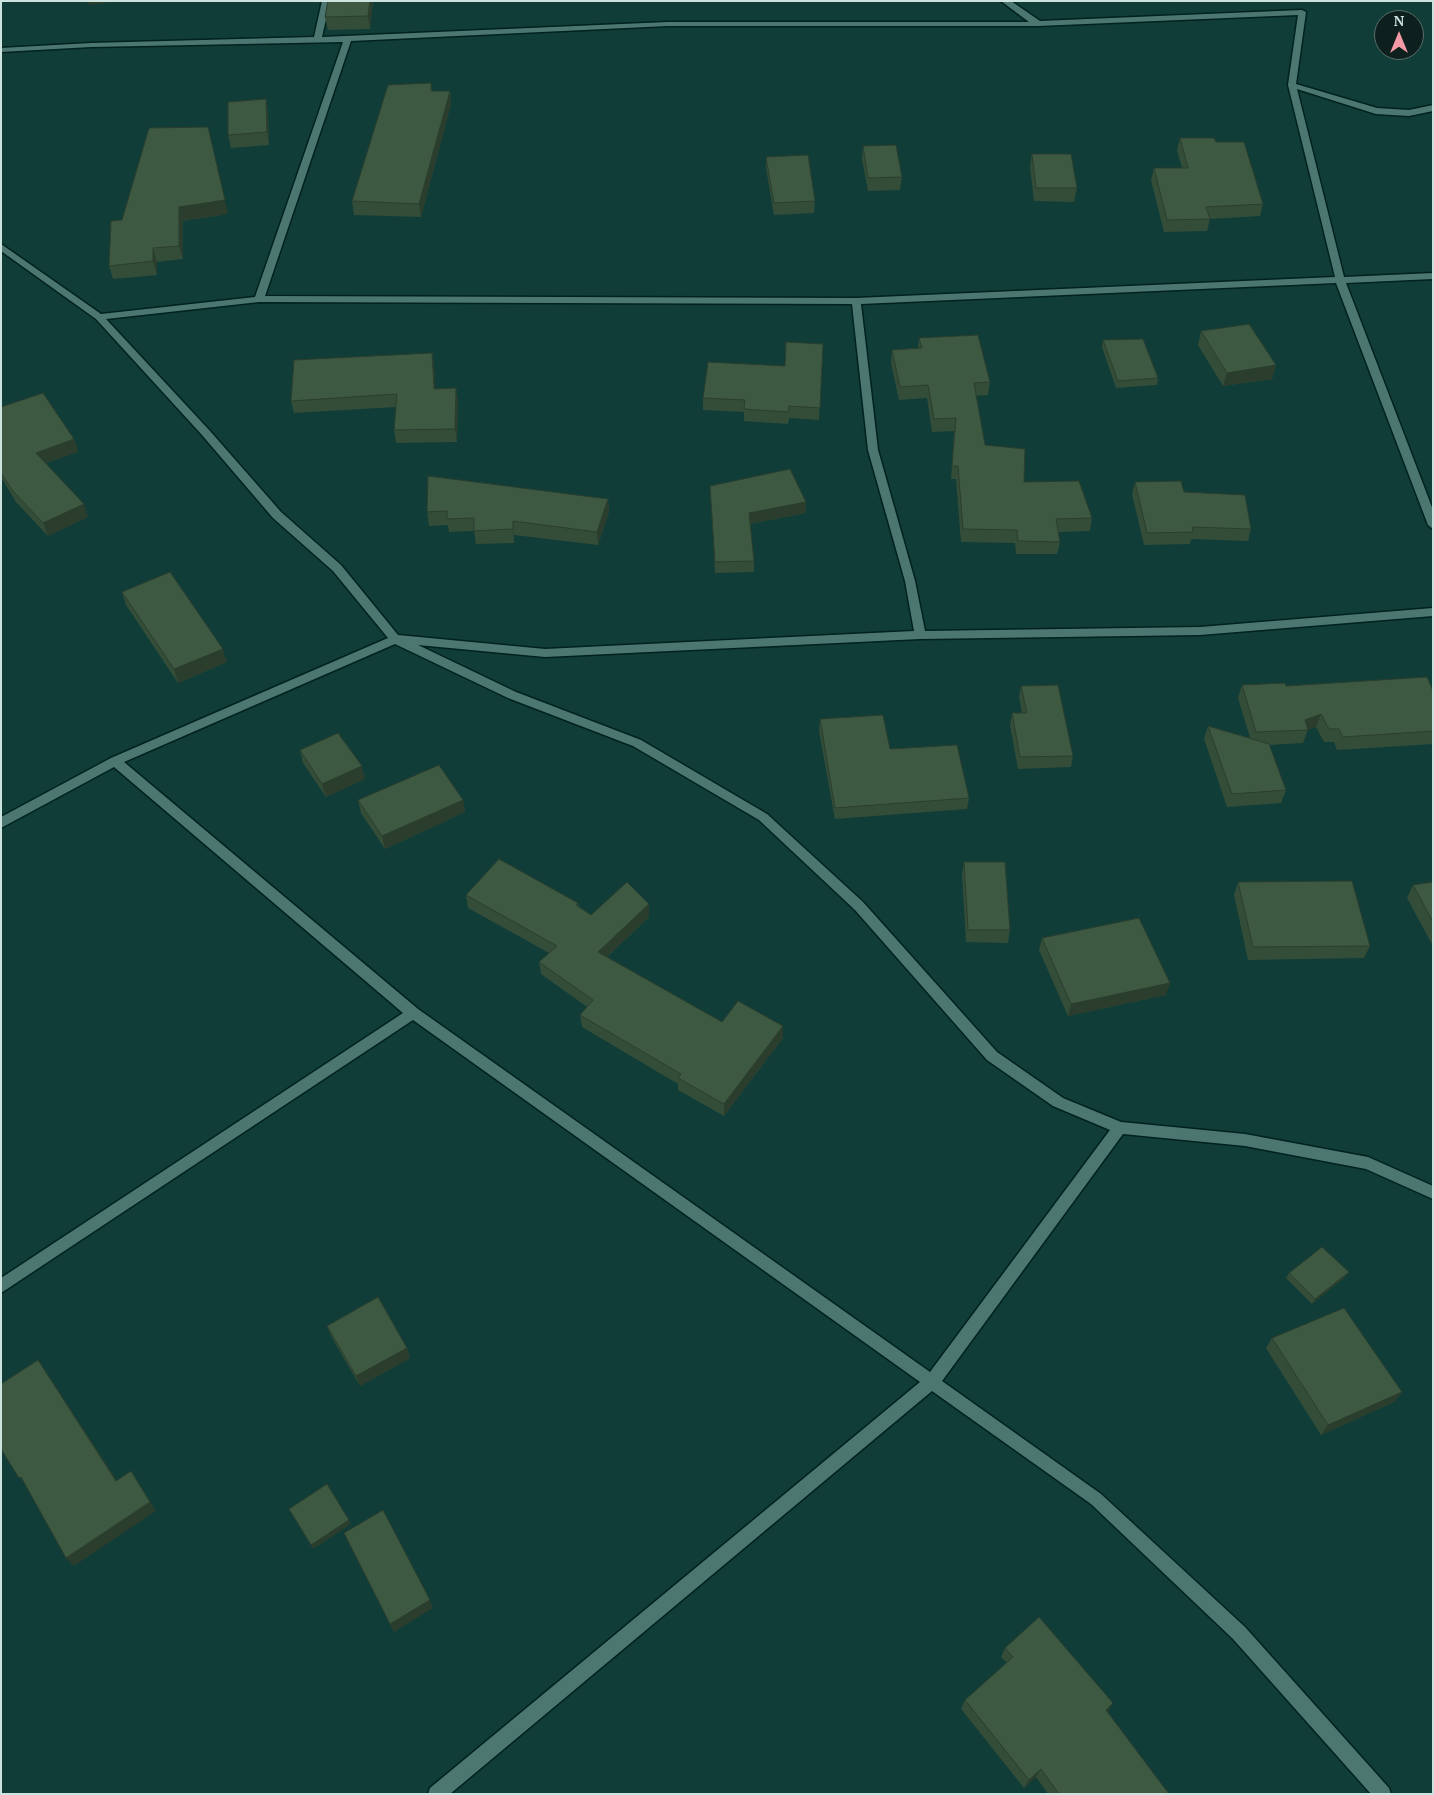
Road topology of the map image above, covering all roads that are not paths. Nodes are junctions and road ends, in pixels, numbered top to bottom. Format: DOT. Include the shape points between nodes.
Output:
graph roads {
  1 [pos="326,1"];
  2 [pos="1005,1"];
  3 [pos="1292,1"];
  4 [pos="1302,12"];
  5 [pos="1038,24"];
  6 [pos="318,39"];
  7 [pos="348,39"];
  8 [pos="1,50"];
  9 [pos="1292,85"];
  10 [pos="1433,108"];
  11 [pos="1,247"];
  12 [pos="1433,276"];
  13 [pos="1340,280"];
  14 [pos="259,299"];
  15 [pos="856,302"];
  16 [pos="99,317"];
  17 [pos="1433,525"];
  18 [pos="1433,612"];
  19 [pos="920,635"];
  20 [pos="395,639"];
  21 [pos="114,760"];
  22 [pos="1,823"];
  23 [pos="413,1013"];
  24 [pos="1120,1128"];
  25 [pos="1433,1193"];
  26 [pos="1,1286"];
  27 [pos="933,1381"];
  28 [pos="436,1794"];
  29 [pos="1383,1794"];
  1 -- 6 [label="street"];
  2 -- 5 [label="street"];
  3 -- 4 [label="street"];
  4 -- 5 [label="street"];
  4 -- 9 [label="street"];
  5 -- 7 [label="street" via="668,24"];
  6 -- 7 [label="street"];
  6 -- 8 [label="street"];
  7 -- 14 [label="street"];
  9 -- 10 [label="street" via="1376,111 1409,113"];
  9 -- 13 [label="street"];
  11 -- 16 [label="street"];
  12 -- 13 [label="street"];
  13 -- 15 [label="street"];
  13 -- 17 [label="street"];
  14 -- 15 [label="street"];
  14 -- 16 [label="street"];
  15 -- 19 [label="street" via="873,450 910,581"];
  16 -- 20 [label="street" via="277,515 337,568"];
  18 -- 19 [label="street" via="1200,631"];
  19 -- 20 [label="street" via="545,653"];
  20 -- 21 [label="street"];
  20 -- 24 [label="street" via="512,695 637,743 763,817 859,906 992,1056 1058,1102"];
  21 -- 22 [label="street"];
  21 -- 23 [label="street"];
  23 -- 26 [label="street"];
  23 -- 27 [label="street"];
  24 -- 25 [label="street" via="1245,1140 1368,1163"];
  24 -- 27 [label="street"];
  27 -- 28 [label="street"];
  27 -- 29 [label="street" via="1096,1499 1239,1633"];
}
